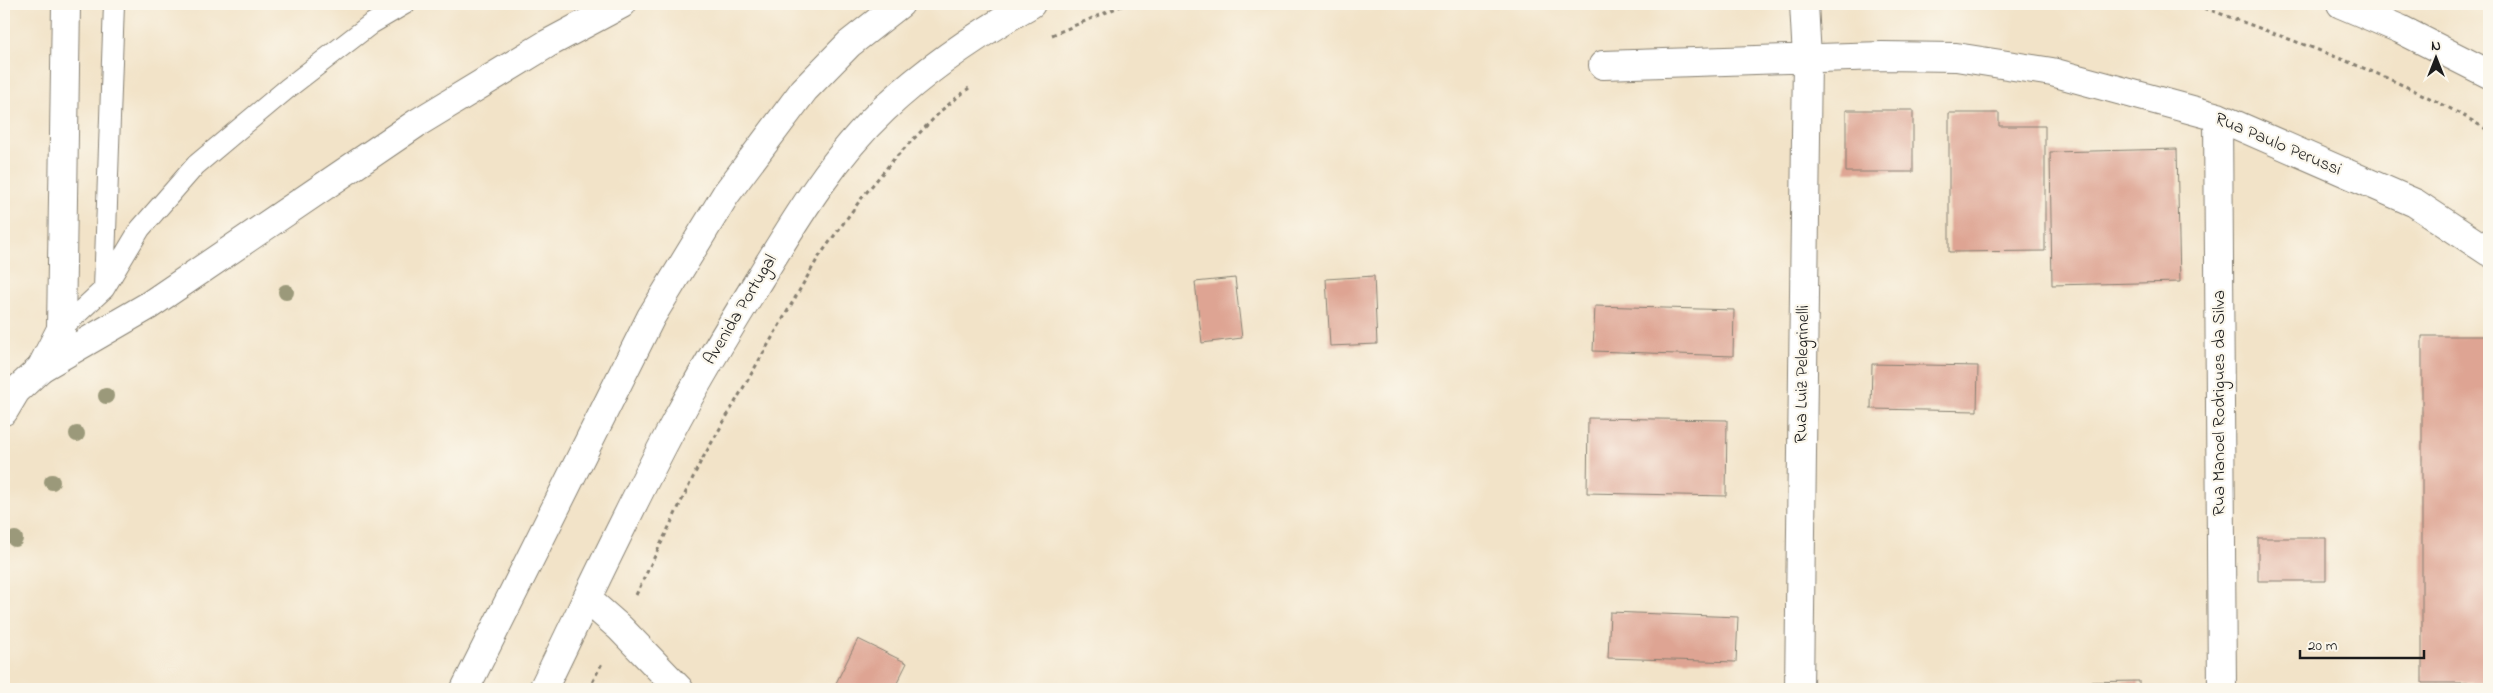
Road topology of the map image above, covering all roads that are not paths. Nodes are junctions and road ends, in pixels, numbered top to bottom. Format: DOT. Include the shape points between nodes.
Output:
graph roads {
  1 [pos="66,4"];
  2 [pos="114,4"];
  3 [pos="405,4"];
  4 [pos="622,4"];
  5 [pos="900,4"];
  6 [pos="1031,4"];
  7 [pos="1804,4"];
  8 [pos="2341,4"];
  9 [pos="1808,58"];
  10 [pos="1603,65"];
  11 [pos="2489,74"];
  12 [pos="2218,117"];
  13 [pos="2489,252"];
  14 [pos="104,289"];
  15 [pos="61,329"];
  16 [pos="41,368"];
  17 [pos="4,411"];
  18 [pos="587,599"];
  19 [pos="465,689"];
  20 [pos="543,689"];
  21 [pos="679,689"];
  22 [pos="1799,689"];
  23 [pos="2222,689"];
  1 -- 15 [label="street"];
  2 -- 14 [label="lane"];
  3 -- 14 [label="lane" via="371,24 303,76 196,165 140,229"];
  4 -- 16 [label="street" via="546,44 417,123 148,306"];
  5 -- 19 [label="street" via="849,44 804,90 726,194 651,317"];
  6 -- 18 [label="street, Avenida Portugal" via="979,34 931,68 883,110 807,203 676,421"];
  7 -- 9 [label="street, Rua Luiz Pelegrinelli"];
  8 -- 11 [label="street" via="2400,29"];
  9 -- 10 [label="street, Rua Paulo Perussi"];
  9 -- 12 [label="street, Rua Paulo Perussi" via="1956,57 2052,72"];
  9 -- 22 [label="street, Rua Luiz Pelegrinelli"];
  12 -- 13 [label="street, Rua Paulo Perussi" via="2415,203"];
  12 -- 23 [label="street, Rua Manoel Rodrigues da Silva"];
  14 -- 15 [label="lane"];
  15 -- 16 [label="street"];
  16 -- 17 [label="street" via="16,391"];
  18 -- 20 [label="street, Avenida Portugal"];
  18 -- 21 [label="street"];
}
